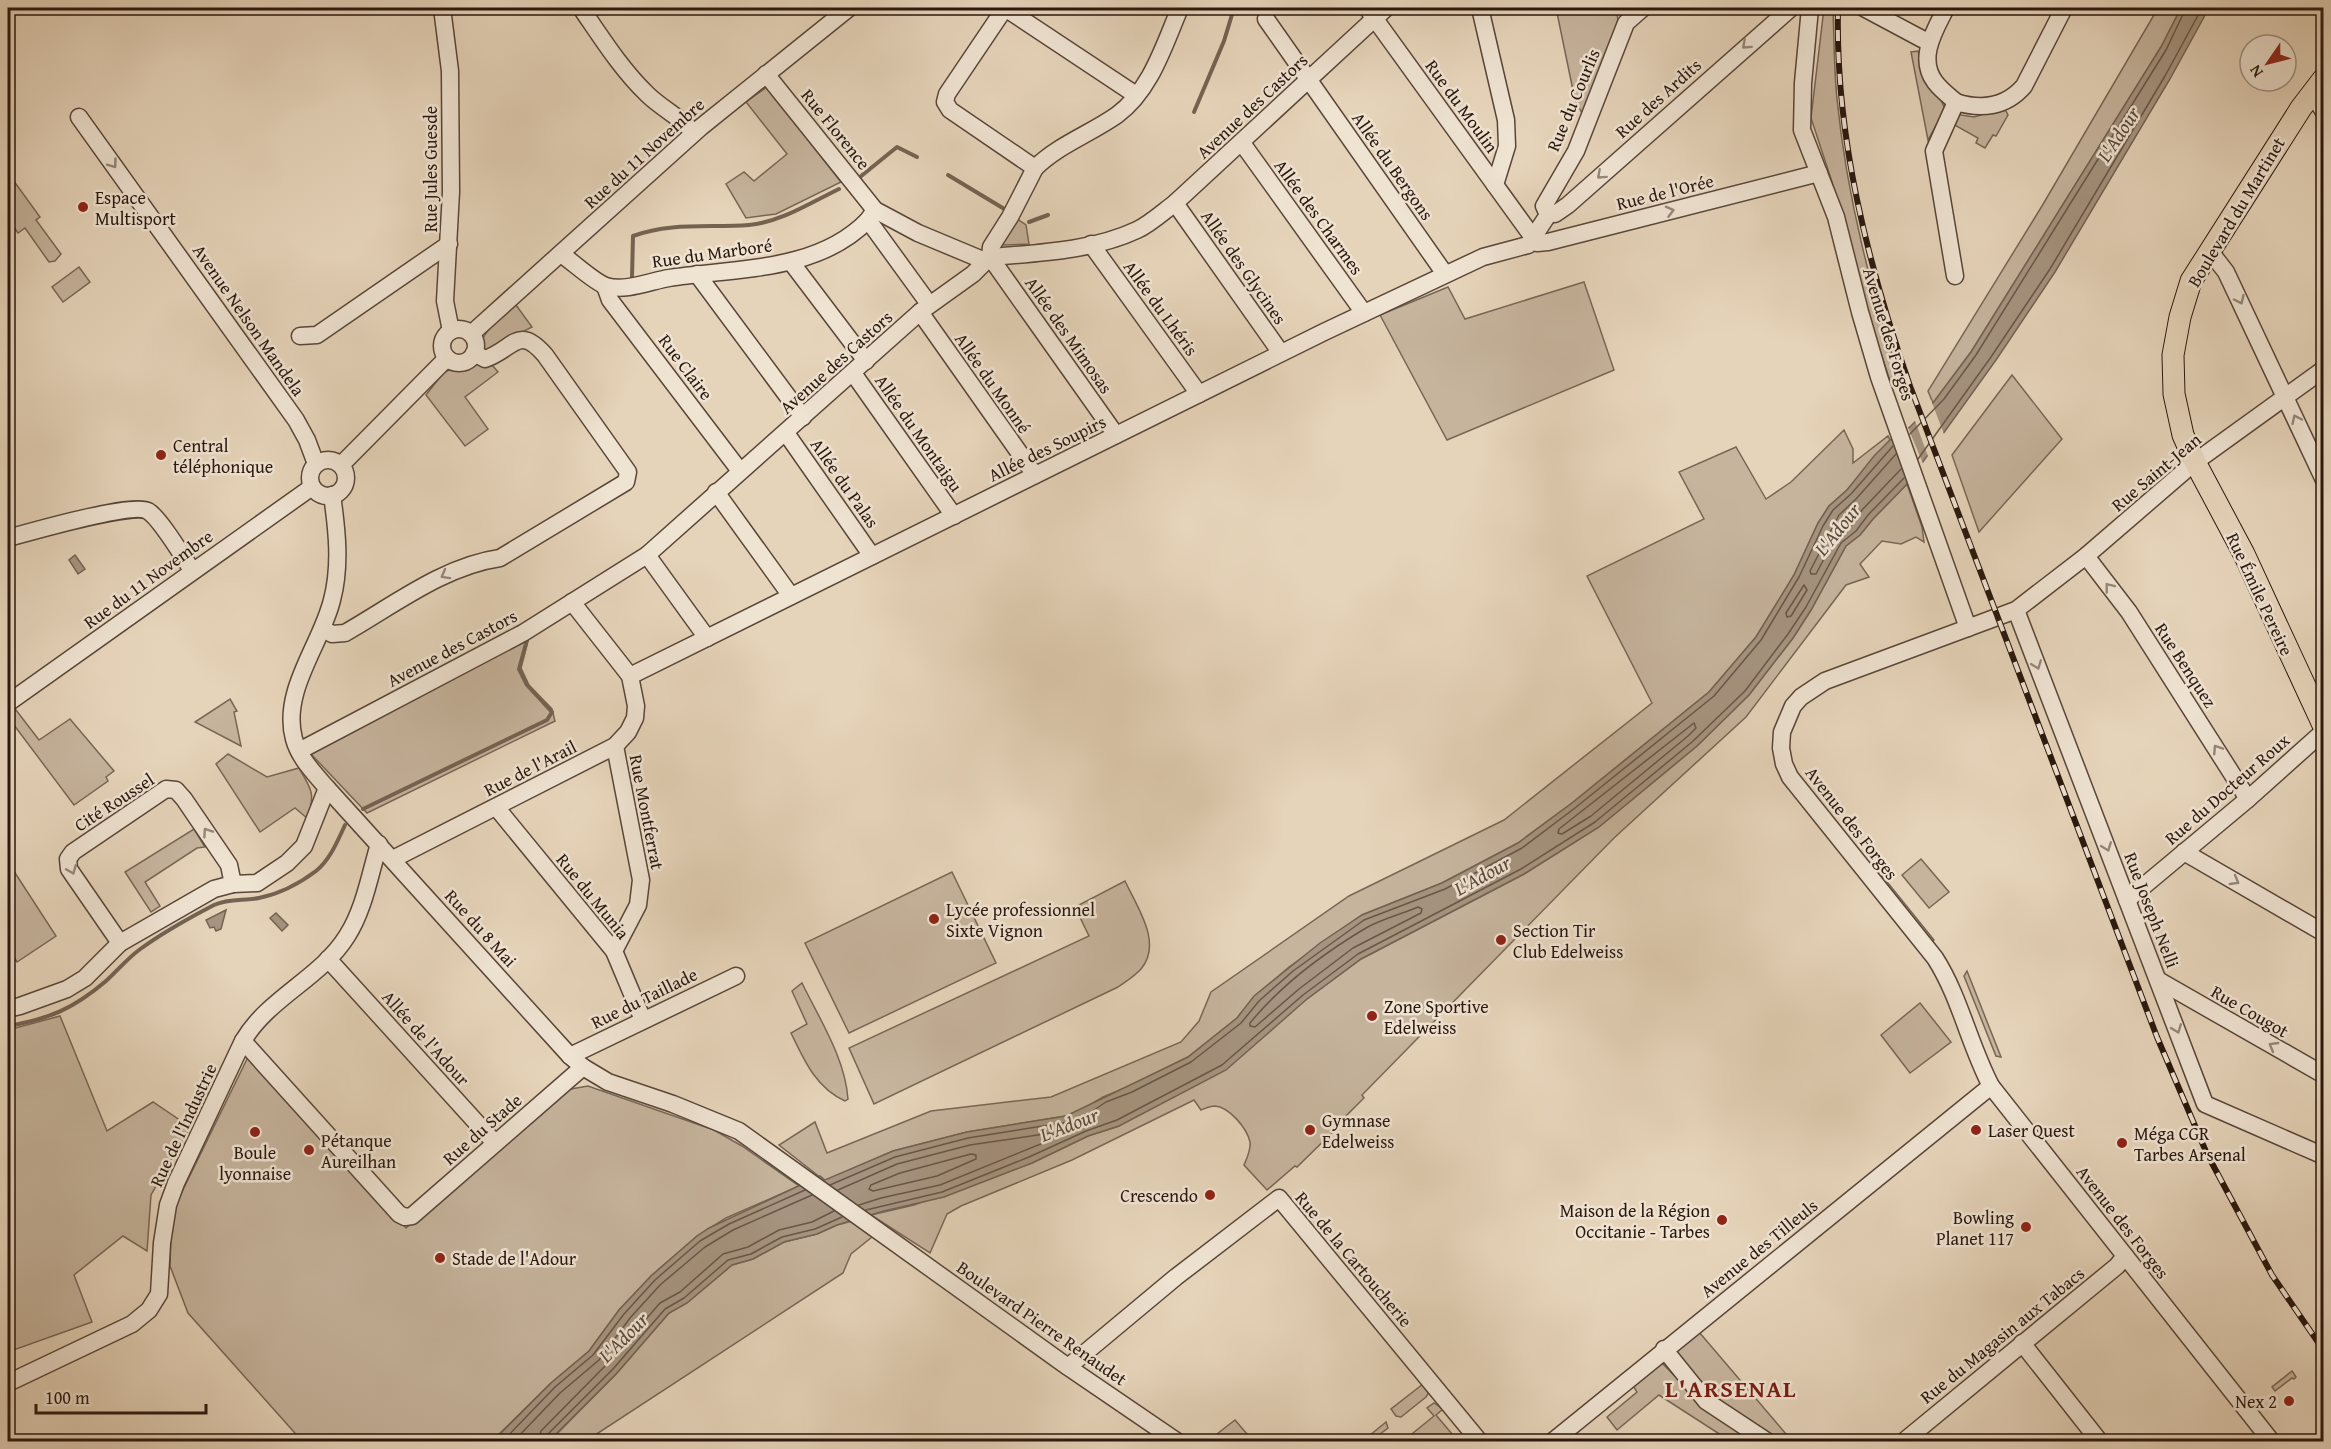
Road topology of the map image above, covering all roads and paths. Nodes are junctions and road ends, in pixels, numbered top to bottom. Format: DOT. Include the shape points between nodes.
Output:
graph roads {
  1 [pos="442,8"];
  2 [pos="581,8"];
  3 [pos="849,8"];
  4 [pos="1005,8"];
  5 [pos="1180,8"];
  6 [pos="1480,8"];
  7 [pos="1643,8"];
  8 [pos="1810,8"];
  9 [pos="1864,8"];
  10 [pos="1946,8"];
  11 [pos="2064,8"];
  12 [pos="1376,11"];
  13 [pos="1784,13"];
  14 [pos="1623,15"];
  15 [pos="1266,20"];
  16 [pos="1807,28"];
  17 [pos="1929,40"];
  18 [pos="766,74"];
  19 [pos="1308,80"];
  20 [pos="2318,85"];
  21 [pos="1136,95"];
  22 [pos="1956,102"];
  23 [pos="2324,112"];
  24 [pos="79,117"];
  25 [pos="694,133"];
  26 [pos="1242,143"];
  27 [pos="1035,168"];
  28 [pos="1819,173"];
  29 [pos="1496,185"];
  30 [pos="1175,204"];
  31 [pos="1548,211"];
  32 [pos="871,215"];
  33 [pos="1529,234"];
  34 [pos="449,244"];
  35 [pos="1091,244"];
  36 [pos="2209,250"];
  37 [pos="561,254"];
  38 [pos="988,259"];
  39 [pos="791,262"];
  40 [pos="697,274"];
  41 [pos="1445,274"];
  42 [pos="1955,276"];
  43 [pos="605,286"];
  44 [pos="925,308"];
  45 [pos="1364,313"];
  46 [pos="451,331"];
  47 [pos="471,334"];
  48 [pos="300,336"];
  49 [pos="474,353"];
  50 [pos="1281,353"];
  51 [pos="447,358"];
  52 [pos="866,361"];
  53 [pos="2324,369"];
  54 [pos="853,373"];
  55 [pos="1199,394"];
  56 [pos="2285,396"];
  57 [pos="803,417"];
  58 [pos="786,433"];
  59 [pos="1116,435"];
  60 [pos="2195,462"];
  61 [pos="316,464"];
  62 [pos="341,465"];
  63 [pos="740,471"];
  64 [pos="1035,475"];
  65 [pos="2324,480"];
  66 [pos="312,487"];
  67 [pos="716,492"];
  68 [pos="332,495"];
  69 [pos="954,516"];
  70 [pos="8,538"];
  71 [pos="647,555"];
  72 [pos="872,556"];
  73 [pos="2086,556"];
  74 [pos="192,570"];
  75 [pos="791,596"];
  76 [pos="572,602"];
  77 [pos="2016,610"];
  78 [pos="1968,628"];
  79 [pos="323,629"];
  80 [pos="707,638"];
  81 [pos="630,676"];
  82 [pos="8,703"];
  83 [pos="2324,729"];
  84 [pos="615,746"];
  85 [pos="299,751"];
  86 [pos="327,788"];
  87 [pos="2248,799"];
  88 [pos="496,807"];
  89 [pos="379,844"];
  90 [pos="2184,852"];
  91 [pos="393,860"];
  92 [pos="233,884"];
  93 [pos="2127,900"];
  94 [pos="2324,933"];
  95 [pos="120,943"];
  96 [pos="614,951"];
  97 [pos="328,958"];
  98 [pos="736,976"];
  99 [pos="2158,980"];
  100 [pos="8,1009"];
  101 [pos="643,1020"];
  102 [pos="243,1041"];
  103 [pos="576,1061"];
  104 [pos="2324,1075"];
  105 [pos="1990,1086"];
  106 [pos="495,1143"];
  107 [pos="2324,1156"];
  108 [pos="884,1235"];
  109 [pos="2125,1256"];
  110 [pos="2022,1343"];
  111 [pos="1664,1349"];
  112 [pos="1068,1368"];
  113 [pos="8,1383"];
  114 [pos="1178,1442"];
  115 [pos="1480,1442"];
  116 [pos="1552,1442"];
  117 [pos="1768,1442"];
  118 [pos="1902,1442"];
  119 [pos="2100,1442"];
  120 [pos="2272,1442"];
  1 -- 34 [label="street, Rue Jules Guesde" via="450,71"];
  2 -- 25 [label="street" via="645,92"];
  3 -- 18 [label="street, Rue du 11 Novembre"];
  4 -- 21 [label="street"];
  4 -- 27 [label="street" via="946,94 945,102 950,110"];
  5 -- 21 [label="street" via="1148,80"];
  6 -- 29 [label="street" via="1506,120 1507,146"];
  7 -- 14 [label="street, Rue du Courlis"];
  8 -- 16 [label="street, Avenue des Forges"];
  9 -- 17 [label="street"];
  10 -- 17 [label="street"];
  11 -- 22 [label="street" via="2015,96 1981,107"];
  12 -- 19 [label="street, Avenue des Castors"];
  12 -- 29 [label="street, Rue du Moulin"];
  13 -- 16 [label="street"];
  13 -- 31 [label="street, Rue des Ardits, one-way" via="1568,205 1555,214"];
  14 -- 31 [label="street, Rue du Courlis" via="1575,151 1544,206"];
  15 -- 19 [label="street, Allée du Bergons"];
  16 -- 28 [label="street, Avenue des Forges" via="1802,130"];
  17 -- 22 [label="street" via="1930,73"];
  18 -- 25 [label="street, Rue du 11 Novembre"];
  18 -- 32 [label="street, Rue Florence"];
  19 -- 26 [label="street, Avenue des Castors"];
  19 -- 41 [label="street, Allée du Bergons"];
  20 -- 23 [label="street"];
  20 -- 36 [label="main road, Boulevard du Martinet"];
  21 -- 27 [label="street" via="1118,114 1046,157"];
  22 -- 42 [label="street" via="1934,151"];
  24 -- 61 [label="street, Avenue Nelson Mandela, one-way" via="296,420"];
  25 -- 37 [label="street, Rue du 11 Novembre"];
  26 -- 30 [label="street, Avenue des Castors"];
  26 -- 45 [label="street, Allée des Charmes"];
  27 -- 38 [label="street"];
  33 -- 28 [label="street, Rue de l'Orée, one-way" via="1537,243 1548,242"];
  28 -- 78 [label="street, Avenue des Forges" via="1836,217 1879,377"];
  29 -- 33 [label="street, Rue du Moulin"];
  30 -- 35 [label="street, Avenue des Castors" via="1139,229"];
  30 -- 50 [label="street, Allée des Glycines"];
  31 -- 33 [label="street"];
  32 -- 38 [label="street"];
  32 -- 39 [label="street, Rue du Marboré" via="860,228 834,244"];
  32 -- 44 [label="street, Rue Florence"];
  33 -- 41 [label="street, Allée des Soupirs" via="1528,245 1483,257"];
  34 -- 46 [label="street, Rue Jules Guesde" via="445,301"];
  34 -- 48 [label="street" via="317,335"];
  35 -- 38 [label="street, Avenue des Castors"];
  35 -- 55 [label="street, Allée du Lhéris"];
  36 -- 56 [label="street, one-way" via="2226,272"];
  36 -- 60 [label="main road, Boulevard du Martinet" via="2185,300 2173,356 2174,394 2183,435"];
  37 -- 43 [label="street"];
  37 -- 47 [label="street, Rue du 11 Novembre"];
  38 -- 44 [label="street, Avenue des Castors"];
  38 -- 59 [label="street, Allée des Mimosas"];
  39 -- 40 [label="street, Rue du Marboré"];
  39 -- 52 [label="street"];
  40 -- 43 [label="street, Rue du Marboré"];
  40 -- 57 [label="street"];
  41 -- 45 [label="street, Allée des Soupirs"];
  43 -- 63 [label="street, Rue Claire" via="610,300"];
  44 -- 52 [label="street, Avenue des Castors"];
  44 -- 64 [label="street, Allée du Monné"];
  45 -- 50 [label="street, Allée des Soupirs"];
  46 -- 47 [label="street"];
  46 -- 51 [label="street" via="442,343"];
  47 -- 49 [label="street"];
  49 -- 51 [label="street" via="461,363"];
  49 -- 79 [label="street, one-way" via="485,359 512,343 530,340 628,472 626,482 500,558 452,571 345,633 332,634"];
  50 -- 55 [label="street, Allée des Soupirs"];
  51 -- 62 [label="street"];
  52 -- 54 [label="street, Avenue des Castors"];
  53 -- 56 [label="street, Rue Saint-Jean"];
  54 -- 57 [label="street, Avenue des Castors"];
  54 -- 69 [label="street, Allée du Montaigu"];
  55 -- 59 [label="street, Allée des Soupirs"];
  56 -- 60 [label="street, Rue Saint-Jean"];
  65 -- 56 [label="street, one-way"];
  57 -- 58 [label="street, Avenue des Castors"];
  58 -- 63 [label="street, Avenue des Castors"];
  58 -- 72 [label="street, Allée du Palas"];
  59 -- 64 [label="street, Allée des Soupirs"];
  60 -- 73 [label="street, Rue Saint-Jean"];
  60 -- 83 [label="main road, Rue Émile Pereire" via="2244,555"];
  61 -- 62 [label="street" via="326,459"];
  61 -- 66 [label="street" via="310,472"];
  62 -- 68 [label="street" via="346,480 341,490"];
  63 -- 67 [label="street, Avenue des Castors"];
  64 -- 69 [label="street, Allée des Soupirs"];
  66 -- 68 [label="street" via="320,494"];
  66 -- 74 [label="street, Rue du 11 Novembre"];
  67 -- 71 [label="street, Avenue des Castors"];
  67 -- 75 [label="street"];
  68 -- 79 [label="street, Rue du 8 Mai" via="338,549 336,581"];
  69 -- 72 [label="street, Allée des Soupirs"];
  70 -- 74 [label="street" via="141,507 153,514"];
  71 -- 76 [label="street, Avenue des Castors"];
  71 -- 80 [label="street"];
  72 -- 75 [label="street, Allée des Soupirs"];
  73 -- 77 [label="street, Rue Saint-Jean"];
  87 -- 73 [label="street, Rue Benquez, one-way" via="2129,612"];
  74 -- 82 [label="street, Rue du 11 Novembre"];
  75 -- 80 [label="street, Allée des Soupirs"];
  76 -- 81 [label="street"];
  76 -- 85 [label="street, Avenue des Castors" via="523,633"];
  77 -- 78 [label="street, Rue Saint-Jean"];
  77 -- 93 [label="street, Rue Joseph Nelli, one-way"];
  78 -- 105 [label="street, Avenue des Forges" via="1813,688 1792,706 1782,732 1781,748 1790,777 1935,958 1946,976"];
  79 -- 85 [label="street, Rue du 8 Mai" via="296,688 291,715"];
  80 -- 81 [label="street, Allée des Soupirs"];
  81 -- 84 [label="street, Rue de l'Arail" via="635,718"];
  83 -- 87 [label="street, Rue du Docteur Roux"];
  84 -- 88 [label="street, Rue de l'Arail"];
  84 -- 96 [label="street, Rue Montferrat" via="640,880 638,905"];
  85 -- 86 [label="street, Rue du 8 Mai"];
  86 -- 89 [label="street, Rue du 8 Mai"];
  86 -- 92 [label="street" via="304,846 257,883"];
  87 -- 90 [label="street, Rue du Docteur Roux"];
  88 -- 91 [label="street, Rue de l'Arail"];
  88 -- 96 [label="street, Rue du Munia"];
  89 -- 91 [label="street, Rue du 8 Mai"];
  89 -- 97 [label="street, Rue de l'Industrie" via="358,912 347,936"];
  90 -- 93 [label="street, Rue du Docteur Roux"];
  90 -- 94 [label="street, one-way"];
  91 -- 103 [label="street, Rue du 8 Mai"];
  92 -- 95 [label="street" via="214,889"];
  92 -- 95 [label="street, Cité Roussel, one-way" via="229,865 184,799 176,790 166,789 68,859 69,869"];
  93 -- 99 [label="street, Rue Joseph Nelli"];
  95 -- 100 [label="street" via="86,978"];
  96 -- 101 [label="street, Rue du Munia"];
  97 -- 102 [label="street, Rue de l'Industrie" via="254,1023"];
  97 -- 106 [label="street, Allée de l'Adour"];
  98 -- 101 [label="street, Rue du Taillade"];
  104 -- 99 [label="street, Rue Cougot, one-way"];
  99 -- 107 [label="street, Rue Joseph Nelli, one-way" via="2205,1104"];
  101 -- 103 [label="street, Rue du Taillade"];
  102 -- 106 [label="street, Rue du Stade" via="405,1217 412,1216"];
  102 -- 113 [label="street, Rue de l'Industrie" via="168,1205 159,1294 149,1310 132,1324"];
  103 -- 106 [label="street, Rue du Stade"];
  103 -- 108 [label="street, Rue du 8 Mai" via="608,1082 739,1131"];
  105 -- 109 [label="street, Avenue des Forges"];
  105 -- 111 [label="street, Avenue des Tilleuls"];
  108 -- 112 [label="street, Boulevard Pierre Renaudet"];
  109 -- 110 [label="street, Rue du Magasin aux Tabacs"];
  109 -- 120 [label="street, Avenue des Forges"];
  110 -- 118 [label="street, Rue du Magasin aux Tabacs"];
  110 -- 119 [label="street"];
  111 -- 116 [label="street, Avenue des Tilleuls"];
  111 -- 117 [label="street" via="1706,1401"];
  112 -- 114 [label="street, Boulevard Pierre Renaudet"];
  112 -- 115 [label="street, Rue de la Cartoucherie" via="1176,1277 1279,1198"];
}
